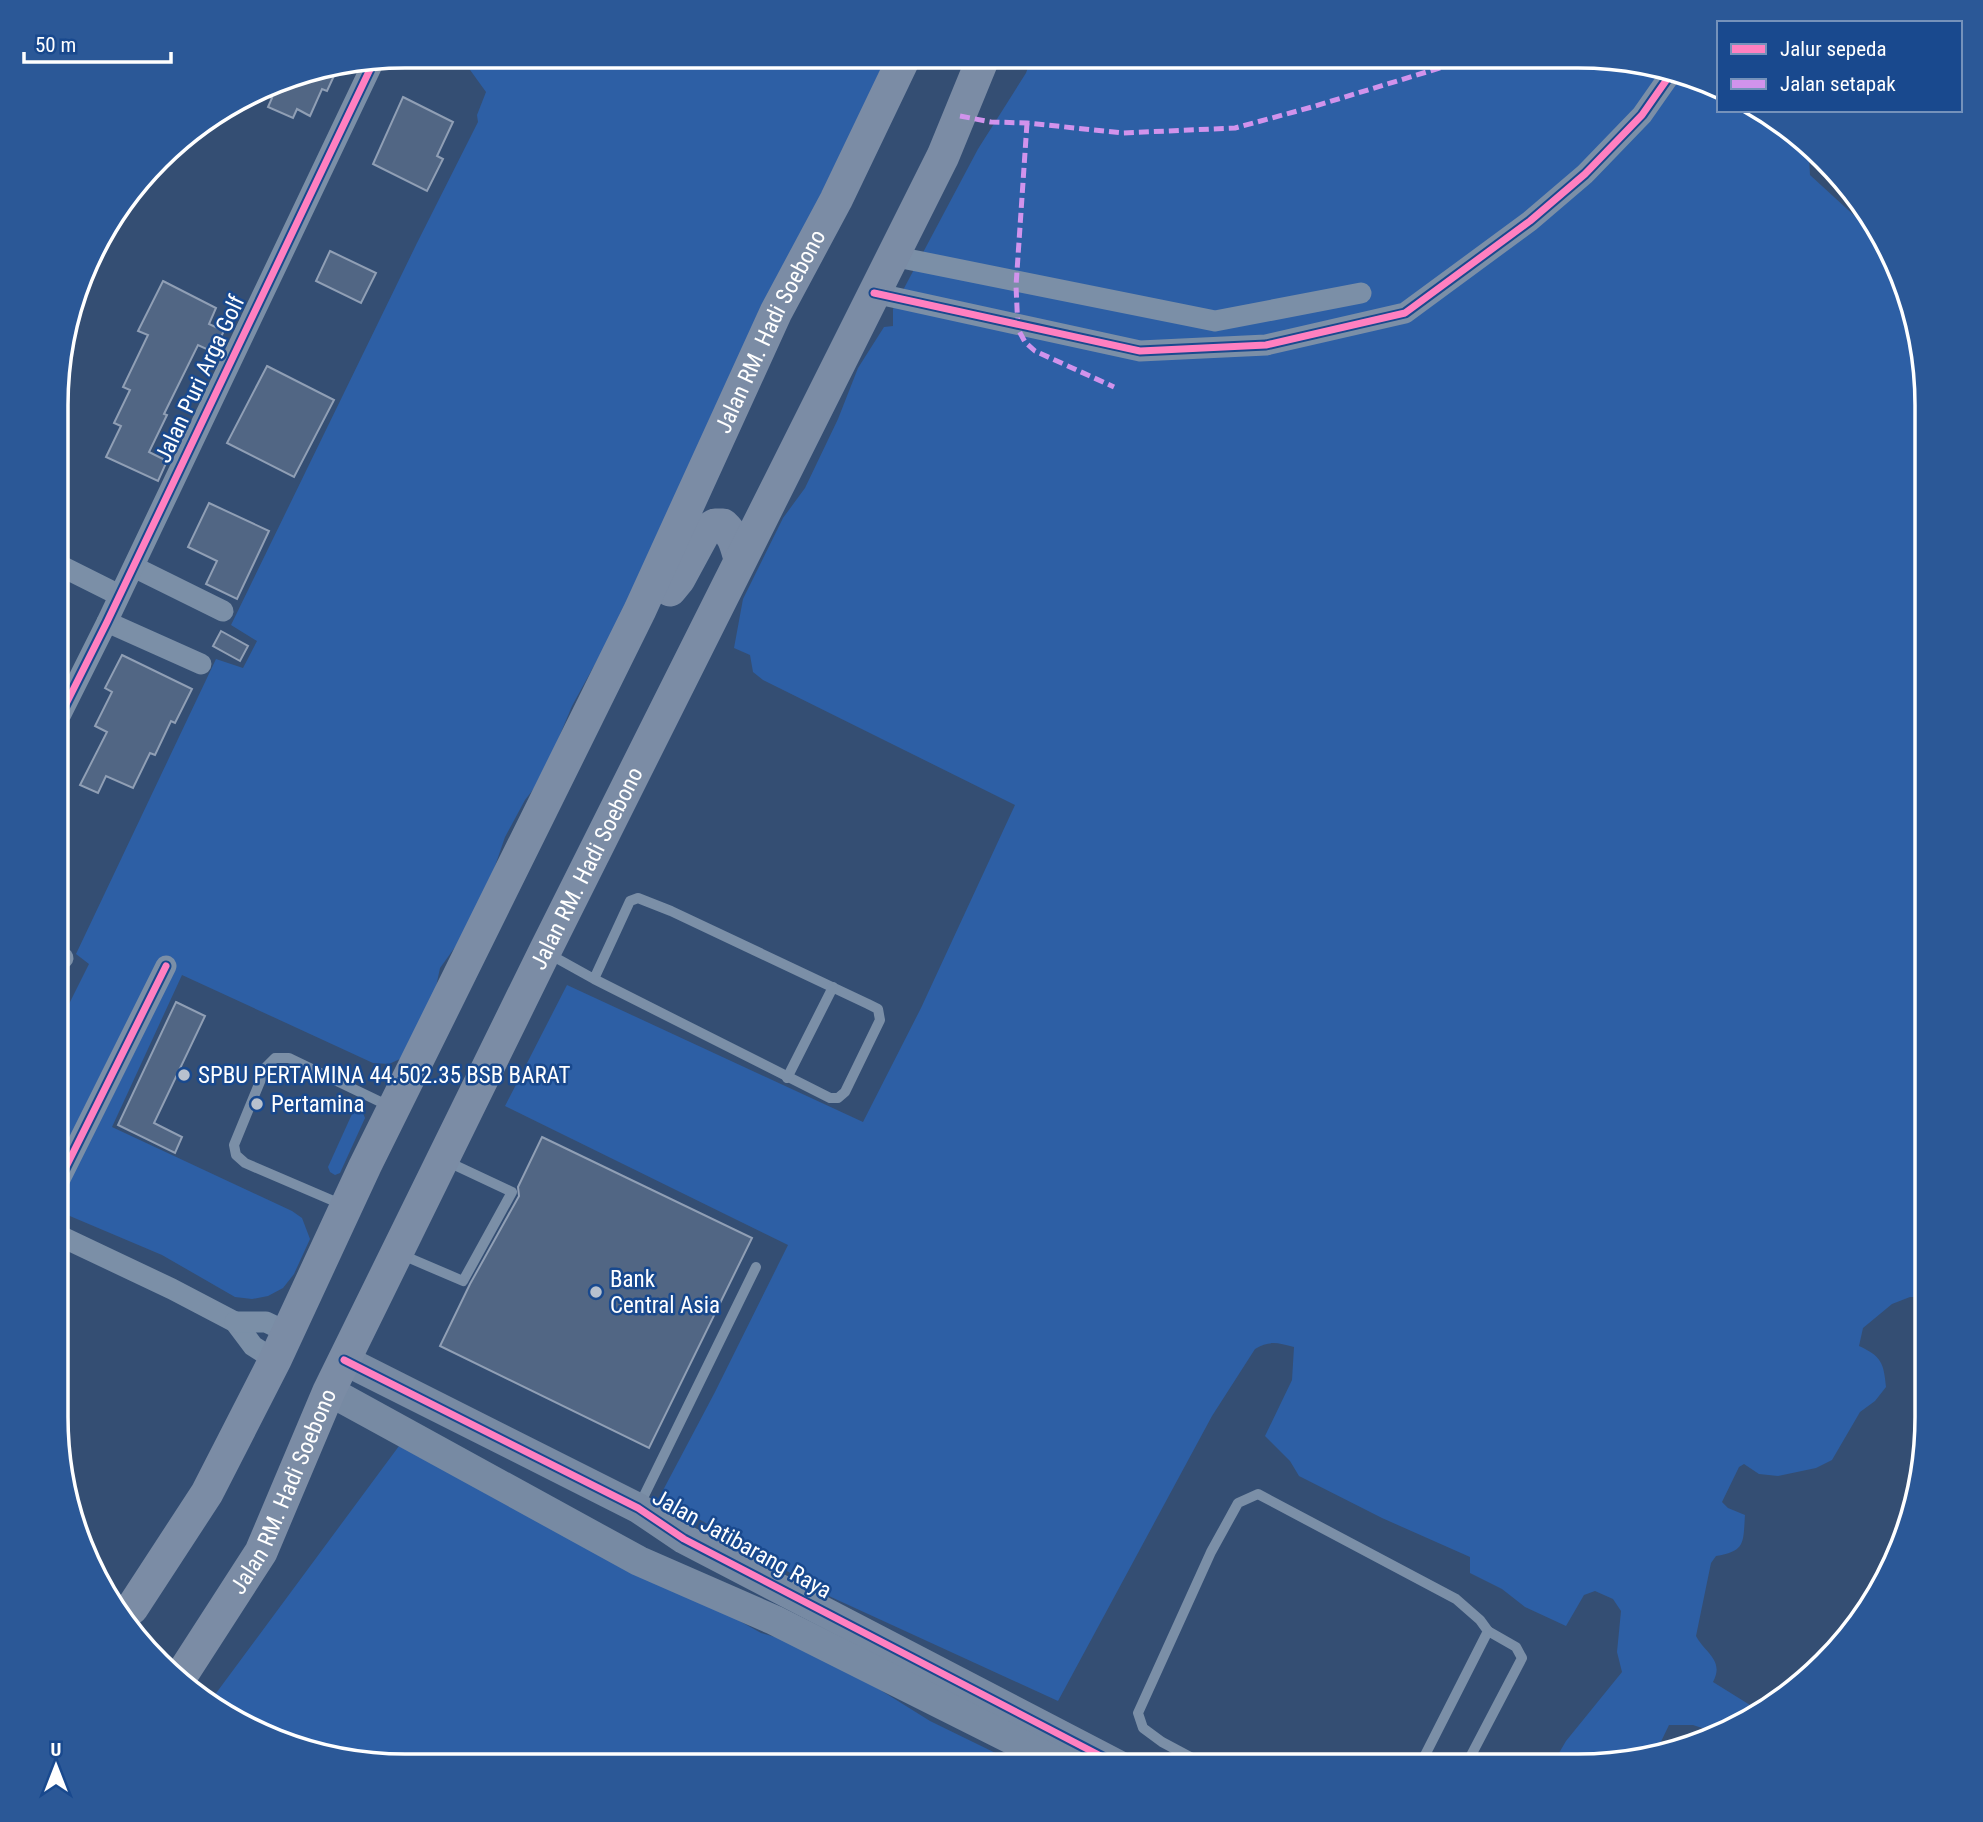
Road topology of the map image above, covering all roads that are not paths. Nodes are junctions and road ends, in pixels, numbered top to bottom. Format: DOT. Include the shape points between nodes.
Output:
graph roads {
  1 [pos="899,68"];
  2 [pos="979,68"];
  3 [pos="370,70"];
  4 [pos="1666,80"];
  5 [pos="892,256"];
  6 [pos="874,293"];
  7 [pos="1361,293"];
  8 [pos="1214,321"];
  9 [pos="1266,345"];
  10 [pos="740,559"];
  11 [pos="134,567"];
  12 [pos="68,570"];
  13 [pos="118,595"];
  14 [pos="640,610"];
  15 [pos="223,611"];
  16 [pos="107,622"];
  17 [pos="201,664"];
  18 [pos="68,700"];
  19 [pos="545,951"];
  20 [pos="166,966"];
  21 [pos="594,979"];
  22 [pos="834,987"];
  23 [pos="787,1078"];
  24 [pos="394,1108"];
  25 [pos="443,1160"];
  26 [pos="68,1163"];
  27 [pos="346,1206"];
  28 [pos="68,1241"];
  29 [pos="398,1253"];
  30 [pos="756,1267"];
  31 [pos="235,1322"];
  32 [pos="281,1346"];
  33 [pos="344,1360"];
  34 [pos="329,1391"];
  35 [pos="638,1508"];
  36 [pos="684,1539"];
  37 [pos="673,1576"];
  38 [pos="129,1609"];
  39 [pos="1488,1630"];
  40 [pos="184,1671"];
  41 [pos="1041,1754"];
  42 [pos="1096,1754"];
  43 [pos="1184,1754"];
  44 [pos="1426,1754"];
  45 [pos="1472,1754"];
  1 -- 14 [label="main road, Jalan RM. Hadi Soebono" via="776,312"];
  2 -- 5 [label="main road, Jalan RM. Hadi Soebono" via="943,156"];
  3 -- 11 [label="street, Jalan Puri Arga Golf"];
  4 -- 9 [label="street" via="1642,115 1585,174 1530,221 1405,313"];
  5 -- 6 [label="main road, Jalan RM. Hadi Soebono"];
  5 -- 8 [label="street"];
  6 -- 9 [label="street" via="1140,351"];
  6 -- 10 [label="main road, Jalan RM. Hadi Soebono"];
  7 -- 8 [label="street"];
  8 -- 9 [label="street"];
  10 -- 14 [label="main road" via="730,531 723,525 711,526 664,597"];
  10 -- 19 [label="main road, Jalan RM. Hadi Soebono"];
  11 -- 13 [label="street, Jalan Puri Arga Golf"];
  11 -- 15 [label="street"];
  12 -- 13 [label="street"];
  13 -- 16 [label="street, Jalan Puri Arga Golf"];
  14 -- 24 [label="main road, Jalan RM. Hadi Soebono"];
  16 -- 17 [label="street"];
  16 -- 18 [label="street, Jalan Puri Arga Golf"];
  19 -- 21 [label="lane"];
  19 -- 25 [label="main road, Jalan RM. Hadi Soebono"];
  20 -- 26 [label="street"];
  21 -- 22 [label="lane" via="630,901 638,898"];
  21 -- 23 [label="lane"];
  22 -- 23 [label="lane"];
  22 -- 23 [label="lane" via="880,1014 845,1092 830,1098"];
  24 -- 27 [label="main road, Jalan RM. Hadi Soebono"];
  24 -- 27 [label="lane" via="289,1058 275,1058 266,1067 234,1145 236,1155"];
  25 -- 29 [label="main road, Jalan RM. Hadi Soebono"];
  25 -- 29 [label="lane" via="512,1192 463,1281"];
  27 -- 32 [label="main road, Jalan RM. Hadi Soebono"];
  28 -- 31 [label="street"];
  29 -- 33 [label="main road, Jalan RM. Hadi Soebono"];
  30 -- 35 [label="lane"];
  31 -- 32 [label="street" via="253,1346"];
  31 -- 32 [label="street" via="266,1322"];
  32 -- 38 [label="main road, Jalan RM. Hadi Soebono" via="207,1493"];
  33 -- 34 [label="main road, Jalan RM. Hadi Soebono"];
  33 -- 35 [label="street, Jalan Jatibarang Raya"];
  34 -- 37 [label="street" via="616,1550"];
  34 -- 40 [label="main road, Jalan RM. Hadi Soebono" via="261,1552"];
  35 -- 36 [label="street, Jalan Jatibarang Raya"];
  36 -- 37 [label="street"];
  36 -- 42 [label="street, Jalan Jatibarang Raya"];
  37 -- 41 [label="street" via="774,1620"];
  39 -- 43 [label="lane" via="1456,1599 1258,1494 1238,1503 1211,1552 1138,1713 1143,1728"];
  39 -- 44 [label="lane"];
  39 -- 45 [label="lane" via="1516,1647 1522,1658"];
}
